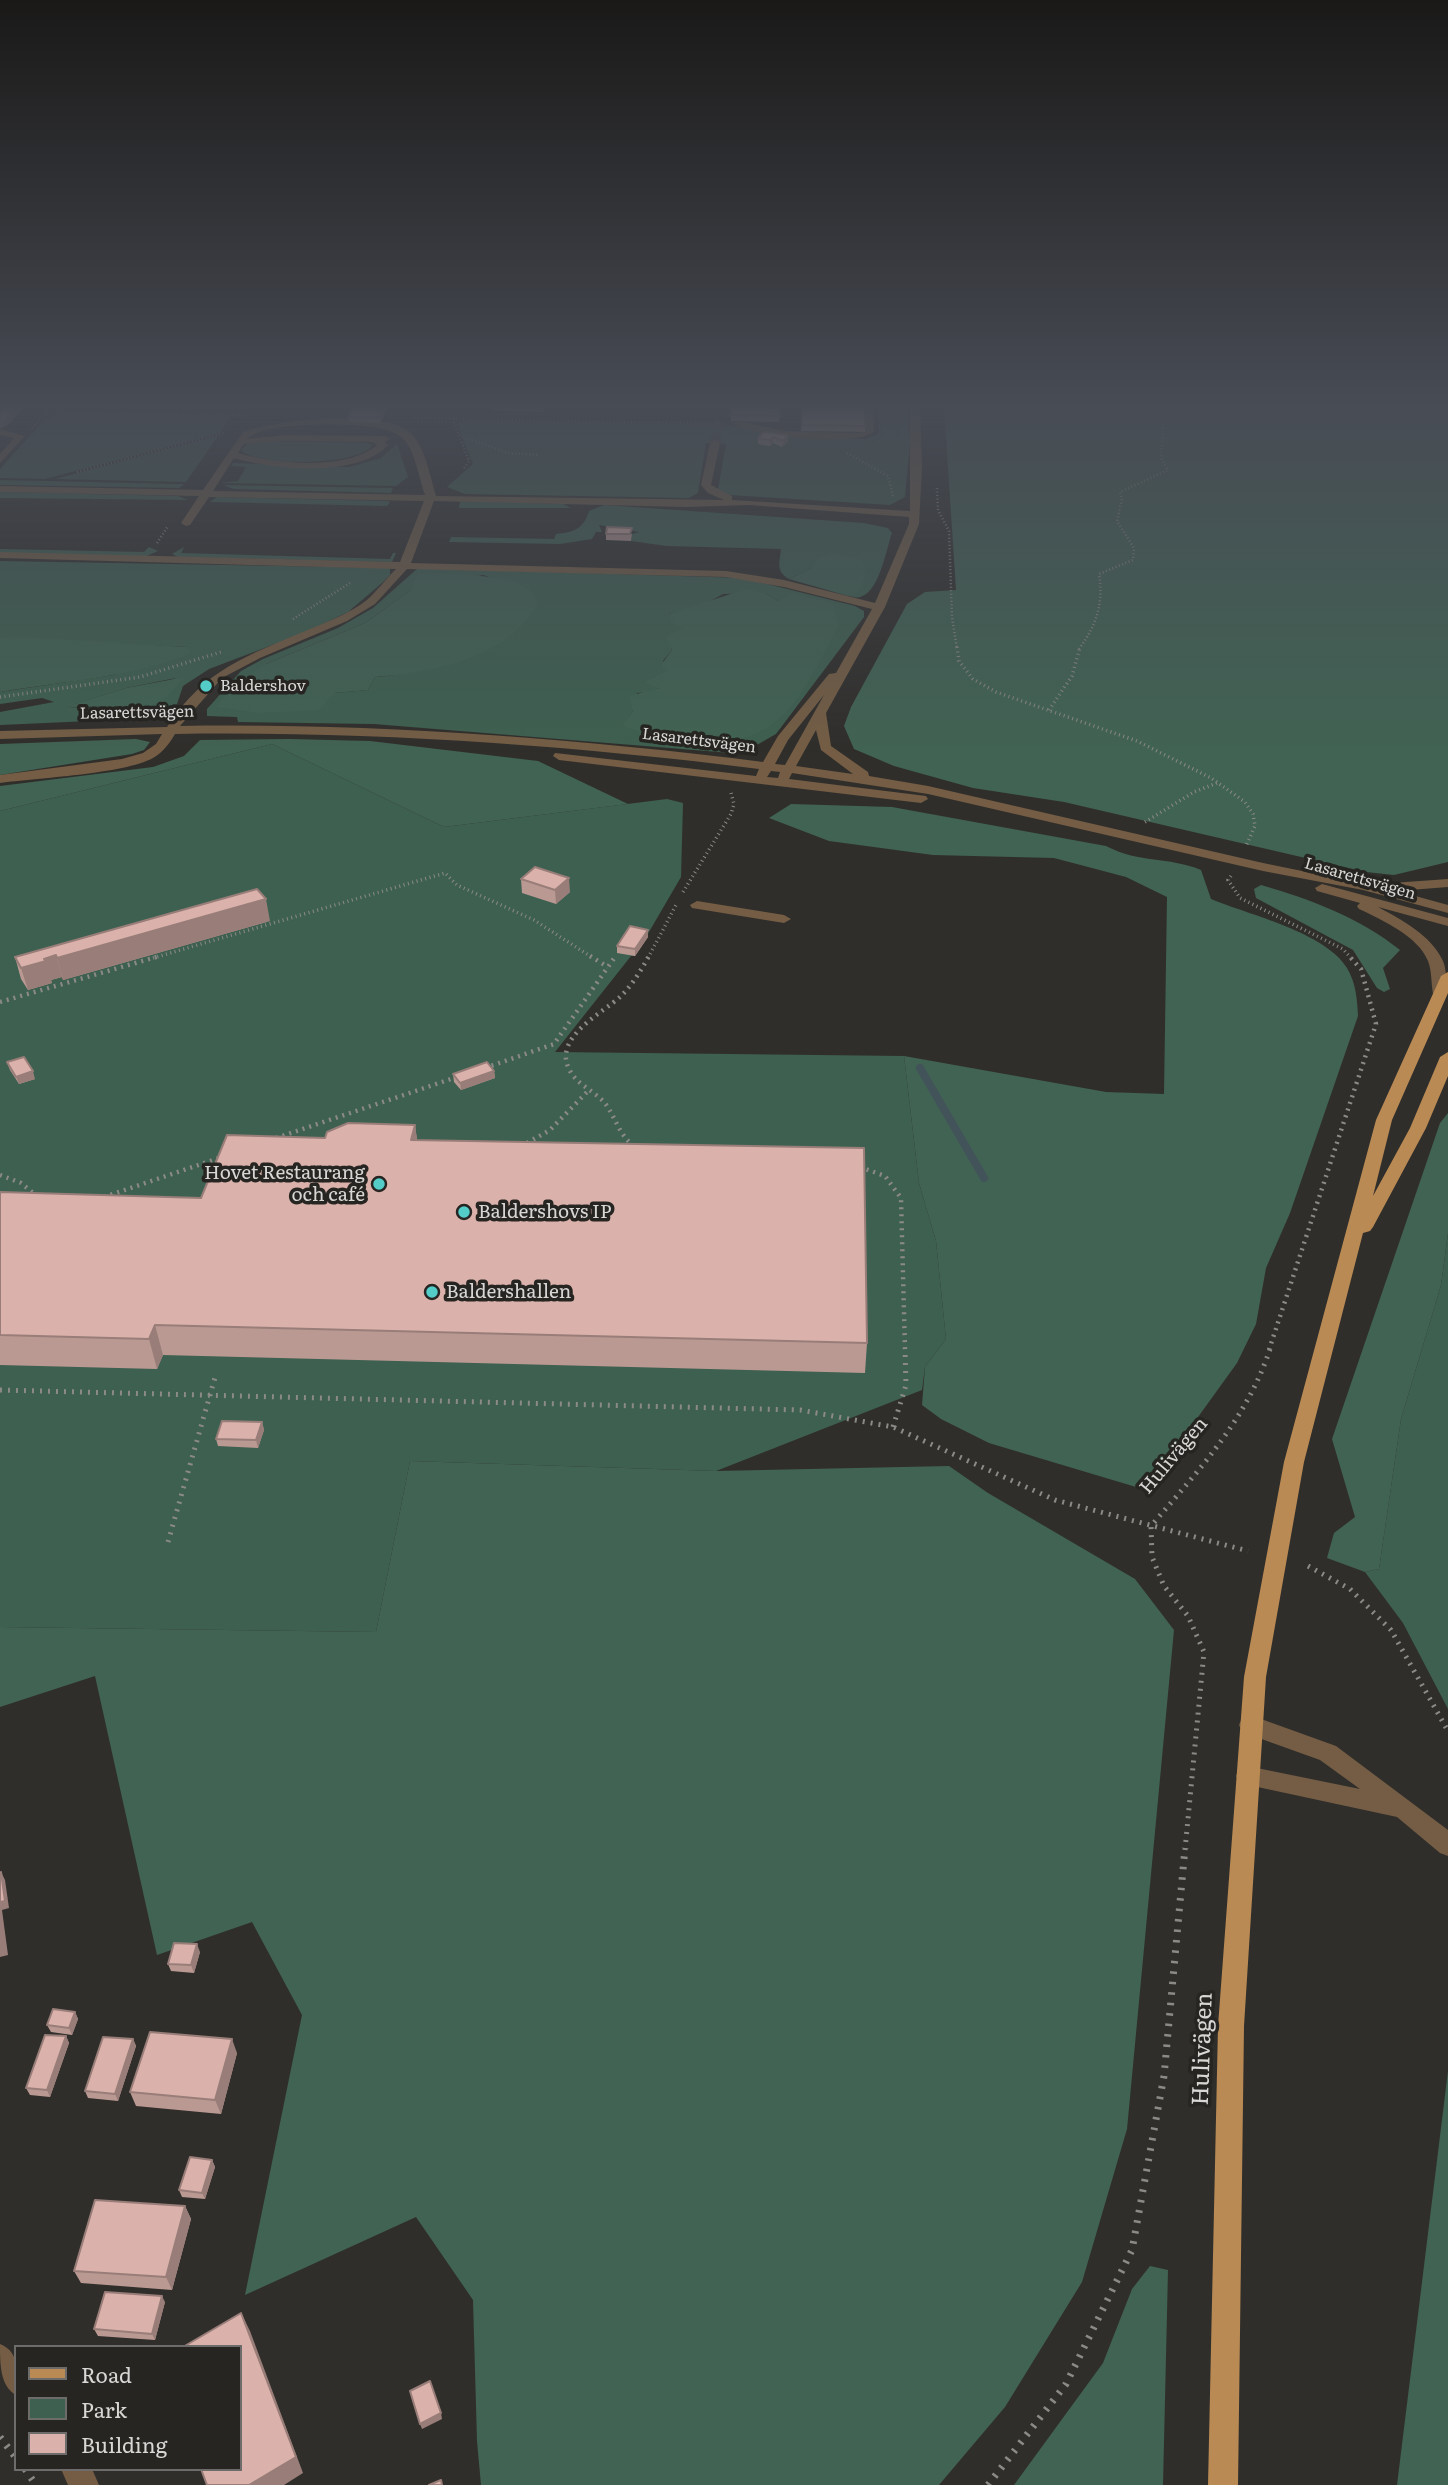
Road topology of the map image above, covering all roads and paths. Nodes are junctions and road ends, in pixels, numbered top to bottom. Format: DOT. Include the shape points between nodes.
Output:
graph roads {
  1 [pos="421,521"];
  2 [pos="914,521"];
  3 [pos="944,521"];
  4 [pos="1117,521"];
  5 [pos="0,555"];
  6 [pos="400,571"];
  7 [pos="879,607"];
  8 [pos="285,623"];
  9 [pos="859,643"];
  10 [pos="225,651"];
  11 [pos="0,697"];
  12 [pos="1049,710"];
  13 [pos="820,713"];
  14 [pos="174,729"];
  15 [pos="0,735"];
  16 [pos="400,736"];
  17 [pos="782,739"];
  18 [pos="704,759"];
  19 [pos="766,766"];
  20 [pos="788,770"];
  21 [pos="0,779"];
  22 [pos="759,780"];
  23 [pos="876,780"];
  24 [pos="780,783"];
  25 [pos="1217,783"];
  26 [pos="724,788"];
  27 [pos="990,805"];
  28 [pos="1128,834"];
  29 [pos="1243,853"];
  30 [pos="1263,867"];
  31 [pos="1233,872"];
  32 [pos="1448,883"];
  33 [pos="1315,886"];
  34 [pos="1364,886"];
  35 [pos="696,905"];
  36 [pos="1448,909"];
  37 [pos="784,919"];
  38 [pos="1448,922"];
  39 [pos="615,957"];
  40 [pos="608,967"];
  41 [pos="1448,976"];
  42 [pos="1440,993"];
  43 [pos="0,1002"];
  44 [pos="1448,1057"];
  45 [pos="475,1071"];
  46 [pos="461,1076"];
  47 [pos="589,1090"];
  48 [pos="263,1143"];
  49 [pos="519,1146"];
  50 [pos="642,1151"];
  51 [pos="225,1156"];
  52 [pos="858,1167"];
  53 [pos="0,1175"];
  54 [pos="100,1198"];
  55 [pos="44,1206"];
  56 [pos="1352,1249"];
  57 [pos="216,1374"];
  58 [pos="0,1391"];
  59 [pos="210,1394"];
  60 [pos="894,1427"];
  61 [pos="1151,1526"];
  62 [pos="168,1542"];
  63 [pos="1248,1551"];
  64 [pos="1308,1566"];
  65 [pos="1250,1725"];
  66 [pos="1448,1731"];
  67 [pos="1247,1776"];
  68 [pos="1400,1807"];
  69 [pos="1448,1845"];
  70 [pos="0,2358"];
  71 [pos="14,2378"];
  72 [pos="0,2437"];
  73 [pos="14,2455"];
  74 [pos="988,2485"];
  75 [pos="1223,2485"];
  1 -- 6 [label="street"];
  2 -- 7 [label="street"];
  3 -- 12 [label="path" via="949,531 952,617 959,662 973,679"];
  4 -- 12 [label="path" via="1134,548 1133,560 1099,574 1102,593 1096,627 1077,651 1072,676"];
  5 -- 6 [label="street"];
  6 -- 7 [label="street" via="745,575"];
  6 -- 8 [label="path" via="350,583"];
  6 -- 14 [label="street" via="358,610 218,676 182,713"];
  7 -- 9 [label="street"];
  9 -- 13 [label="street"];
  9 -- 17 [label="street"];
  10 -- 11 [label="path" via="123,680"];
  12 -- 25 [label="path" via="1137,741"];
  13 -- 20 [label="street"];
  13 -- 23 [label="street" via="825,747 855,771"];
  14 -- 15 [label="street, Lasarettsvägen"];
  14 -- 16 [label="street, Lasarettsvägen"];
  14 -- 21 [label="street" via="147,756 123,763"];
  16 -- 18 [label="street, Lasarettsvägen" via="540,742"];
  16 -- 22 [label="street, Lasarettsvägen"];
  17 -- 18 [label="street" via="747,755"];
  17 -- 19 [label="street"];
  18 -- 19 [label="street, Lasarettsvägen"];
  19 -- 20 [label="street, Lasarettsvägen"];
  19 -- 22 [label="street"];
  20 -- 23 [label="street, Lasarettsvägen"];
  20 -- 24 [label="street"];
  22 -- 24 [label="street, Lasarettsvägen"];
  23 -- 27 [label="street, Lasarettsvägen"];
  24 -- 27 [label="street, Lasarettsvägen"];
  25 -- 28 [label="path" via="1175,802"];
  25 -- 29 [label="path" via="1254,814 1255,826"];
  26 -- 47 [label="path" via="734,804 731,814 668,916 644,966 622,995 585,1025 570,1044 566,1060 570,1072"];
  27 -- 28 [label="street, Lasarettsvägen"];
  28 -- 30 [label="street, Lasarettsvägen"];
  30 -- 33 [label="street, Lasarettsvägen"];
  30 -- 34 [label="street, Lasarettsvägen"];
  31 -- 61 [label="path, Hulivägen" via="1228,880 1240,898 1343,948 1361,969 1376,1024 1260,1378 1221,1444"];
  32 -- 34 [label="street"];
  33 -- 38 [label="street, Lasarettsvägen"];
  33 -- 42 [label="street" via="1368,908 1426,947 1436,962"];
  34 -- 36 [label="street, Lasarettsvägen"];
  35 -- 37 [label="street"];
  39 -- 40 [label="path"];
  40 -- 43 [label="path" via="557,933 457,885 445,873"];
  40 -- 45 [label="path" via="554,1044"];
  41 -- 42 [label="main road, Hulivägen"];
  42 -- 56 [label="main road, Hulivägen" via="1384,1120"];
  44 -- 56 [label="main road, Hulivägen" via="1418,1128"];
  46 -- 48 [label="path"];
  47 -- 49 [label="path" via="550,1130"];
  47 -- 50 [label="path" via="609,1109 620,1137"];
  51 -- 54 [label="path"];
  52 -- 60 [label="path" via="892,1179 901,1198 906,1385"];
  53 -- 55 [label="path" via="32,1189"];
  56 -- 65 [label="main road, Hulivägen" via="1294,1462"];
  57 -- 59 [label="path"];
  58 -- 59 [label="path"];
  59 -- 60 [label="path" via="800,1410"];
  59 -- 62 [label="path"];
  60 -- 61 [label="path" via="1055,1500"];
  61 -- 63 [label="path"];
  61 -- 74 [label="path, Hulivägen" via="1156,1567 1164,1586 1188,1616 1204,1652 1164,2076 1132,2250 1066,2384"];
  64 -- 66 [label="path" via="1350,1589 1391,1630"];
  65 -- 67 [label="main road, Hulivägen"];
  65 -- 68 [label="street" via="1328,1753"];
  67 -- 68 [label="street"];
  67 -- 75 [label="main road, Hulivägen" via="1231,2026"];
  68 -- 69 [label="street"];
  70 -- 71 [label="street"];
  72 -- 73 [label="path"];
}
